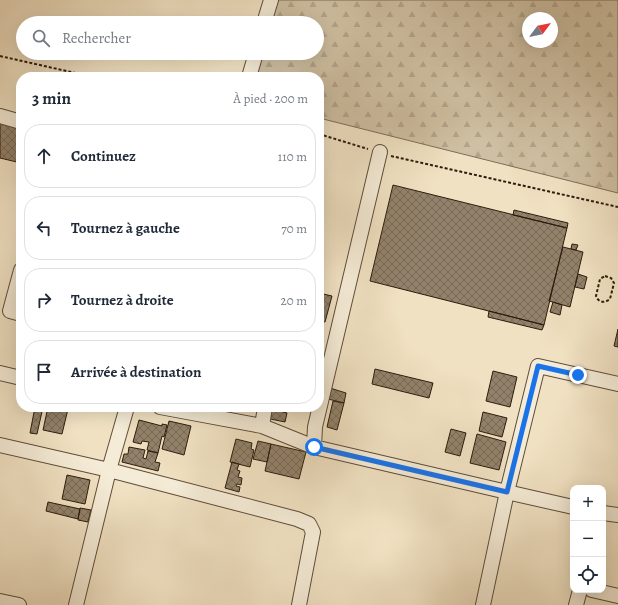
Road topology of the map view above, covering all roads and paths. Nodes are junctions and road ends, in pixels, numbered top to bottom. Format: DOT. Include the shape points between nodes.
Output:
graph roads {
  1 [pos="270,0"];
  2 [pos="266,16"];
  3 [pos="0,56"];
  4 [pos="16,60"];
  5 [pos="18,60"];
  6 [pos="254,60"];
  7 [pos="71,72"];
  8 [pos="250,72"];
  9 [pos="0,116"];
  10 [pos="16,121"];
  11 [pos="324,135"];
  12 [pos="380,152"];
  13 [pos="618,207"];
  14 [pos="600,279"];
  15 [pos="16,289"];
  16 [pos="16,313"];
  17 [pos="0,374"];
  18 [pos="16,377"];
  19 [pos="618,384"];
  20 [pos="324,389"];
  21 [pos="126,412"];
  22 [pos="197,412"];
  23 [pos="264,412"];
  24 [pos="319,412"];
  25 [pos="262,426"];
  26 [pos="0,445"];
  27 [pos="314,447"];
  28 [pos="109,470"];
  29 [pos="507,492"];
  30 [pos="570,506"];
  31 [pos="606,513"];
  32 [pos="618,515"];
  33 [pos="579,593"];
  34 [pos="605,593"];
  35 [pos="618,596"];
  36 [pos="0,601"];
  37 [pos="19,605"];
  38 [pos="76,605"];
  39 [pos="299,605"];
  40 [pos="484,605"];
  41 [pos="576,605"];
  1 -- 2 [label="street"];
  3 -- 4 [label="path"];
  5 -- 7 [label="path"];
  6 -- 8 [label="street"];
  9 -- 10 [label="street"];
  11 -- 12 [label="path"];
  12 -- 13 [label="path"];
  12 -- 20 [label="street"];
  14 -- 14 [label="path" via="608,277 614,283 610,299 605,302 599,301 596,296"];
  15 -- 16 [label="street" via="10,311"];
  17 -- 18 [label="street"];
  19 -- 29 [label="street" via="538,366"];
  21 -- 28 [label="street"];
  22 -- 25 [label="street"];
  23 -- 25 [label="street"];
  24 -- 27 [label="street"];
  25 -- 27 [label="street"];
  26 -- 28 [label="street"];
  27 -- 29 [label="street"];
  28 -- 38 [label="street"];
  28 -- 39 [label="street" via="308,524 313,532"];
  29 -- 30 [label="street"];
  29 -- 40 [label="street"];
  31 -- 32 [label="street"];
  33 -- 41 [label="street"];
  34 -- 35 [label="street"];
  36 -- 37 [label="street"];
}
